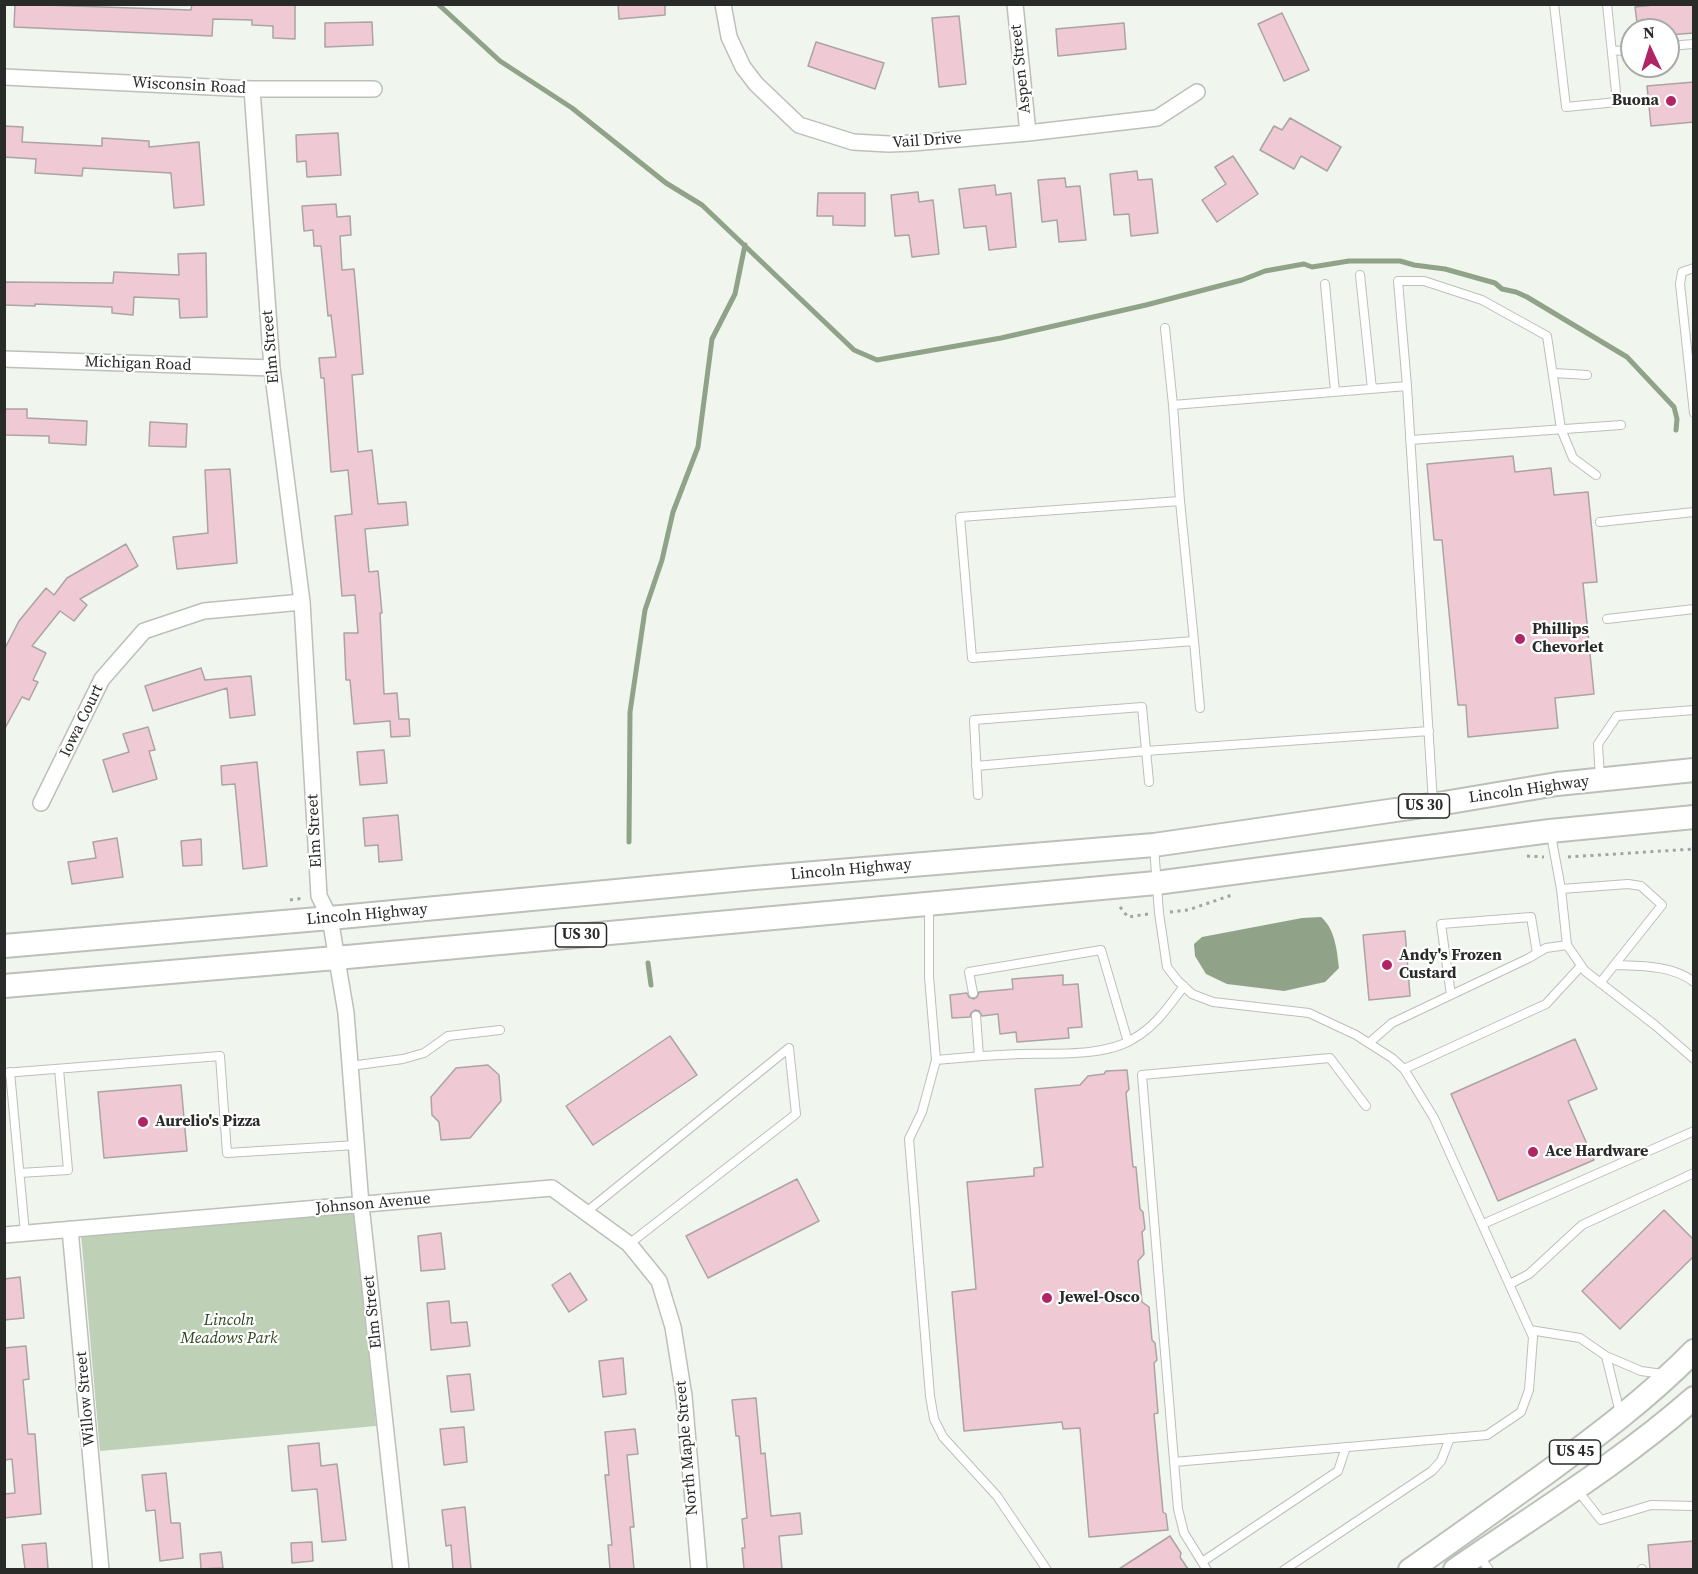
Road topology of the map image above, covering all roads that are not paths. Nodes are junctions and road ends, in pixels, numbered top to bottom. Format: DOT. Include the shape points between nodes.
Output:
graph roads {
  1 [pos="723,4"];
  2 [pos="1015,4"];
  3 [pos="1554,4"];
  4 [pos="1607,4"];
  5 [pos="1612,51"];
  6 [pos="1620,51"];
  7 [pos="4,77"];
  8 [pos="252,89"];
  9 [pos="374,89"];
  10 [pos="1197,92"];
  11 [pos="1028,133"];
  12 [pos="1694,268"];
  13 [pos="1360,274"];
  14 [pos="1325,284"];
  15 [pos="1165,328"];
  16 [pos="4,359"];
  17 [pos="272,369"];
  18 [pos="1554,373"];
  19 [pos="1587,375"];
  20 [pos="1407,386"];
  21 [pos="1372,388"];
  22 [pos="1335,392"];
  23 [pos="1173,405"];
  24 [pos="1694,413"];
  25 [pos="1621,425"];
  26 [pos="1561,429"];
  27 [pos="1410,440"];
  28 [pos="1596,475"];
  29 [pos="1180,501"];
  30 [pos="1694,512"];
  31 [pos="1600,522"];
  32 [pos="302,602"];
  33 [pos="1694,609"];
  34 [pos="1607,618"];
  35 [pos="1194,641"];
  36 [pos="1200,708"];
  37 [pos="1694,710"];
  38 [pos="1429,731"];
  39 [pos="1146,751"];
  40 [pos="976,766"];
  41 [pos="1694,770"];
  42 [pos="1600,780"];
  43 [pos="1149,782"];
  44 [pos="978,795"];
  45 [pos="41,803"];
  46 [pos="1433,804"];
  47 [pos="1694,817"];
  48 [pos="1550,831"];
  49 [pos="1154,845"];
  50 [pos="1156,883"];
  51 [pos="1561,889"];
  52 [pos="929,905"];
  53 [pos="330,918"];
  54 [pos="1567,945"];
  55 [pos="4,946"];
  56 [pos="1537,953"];
  57 [pos="336,958"];
  58 [pos="1615,965"];
  59 [pos="1581,966"];
  60 [pos="1694,982"];
  61 [pos="1600,983"];
  62 [pos="4,986"];
  63 [pos="1184,986"];
  64 [pos="973,993"];
  65 [pos="1451,995"];
  66 [pos="976,1017"];
  67 [pos="500,1030"];
  68 [pos="1128,1042"];
  69 [pos="1369,1043"];
  70 [pos="979,1056"];
  71 [pos="1693,1058"];
  72 [pos="936,1060"];
  73 [pos="350,1066"];
  74 [pos="59,1069"];
  75 [pos="1404,1069"];
  76 [pos="7,1073"];
  77 [pos="1366,1106"];
  78 [pos="1694,1131"];
  79 [pos="356,1145"];
  80 [pos="20,1173"];
  81 [pos="1694,1173"];
  82 [pos="361,1205"];
  83 [pos="585,1213"];
  84 [pos="1483,1224"];
  85 [pos="70,1229"];
  86 [pos="25,1233"];
  87 [pos="4,1235"];
  88 [pos="629,1244"];
  89 [pos="1510,1284"];
  90 [pos="673,1327"];
  91 [pos="1530,1330"];
  92 [pos="1694,1351"];
  93 [pos="1606,1356"];
  94 [pos="1671,1375"];
  95 [pos="1694,1398"];
  96 [pos="1621,1416"];
  97 [pos="1450,1438"];
  98 [pos="1346,1447"];
  99 [pos="1174,1462"];
  100 [pos="1575,1488"];
  101 [pos="1694,1506"];
  102 [pos="1483,1562"];
  103 [pos="1205,1566"];
  104 [pos="101,1569"];
  105 [pos="401,1569"];
  106 [pos="699,1569"];
  107 [pos="1047,1569"];
  108 [pos="1284,1569"];
  109 [pos="1410,1569"];
  110 [pos="1455,1569"];
  1 -- 11 [label="street, Vail Drive" via="729,38 742,68 799,125 872,144"];
  2 -- 11 [label="street, Aspen Street"];
  3 -- 5 [label="lane" via="1566,107 1617,102"];
  4 -- 5 [label="lane"];
  5 -- 6 [label="lane"];
  7 -- 8 [label="street, Wisconsin Road"];
  8 -- 9 [label="street, Wisconsin Road"];
  8 -- 17 [label="street, Elm Street"];
  10 -- 11 [label="street, Vail Drive" via="1157,118"];
  12 -- 24 [label="lane" via="1682,272 1680,284"];
  13 -- 21 [label="lane"];
  14 -- 22 [label="lane"];
  15 -- 23 [label="lane"];
  16 -- 17 [label="street, Michigan Road"];
  17 -- 32 [label="street, Elm Street"];
  18 -- 19 [label="lane"];
  18 -- 20 [label="lane" via="1547,336 1482,300 1424,280 1398,281"];
  18 -- 26 [label="lane"];
  20 -- 21 [label="lane"];
  20 -- 27 [label="lane"];
  21 -- 22 [label="lane"];
  22 -- 23 [label="lane"];
  23 -- 29 [label="lane"];
  25 -- 26 [label="lane"];
  26 -- 27 [label="lane"];
  26 -- 28 [label="lane" via="1573,458"];
  27 -- 38 [label="lane"];
  29 -- 35 [label="lane"];
  29 -- 35 [label="lane" via="960,517 972,658"];
  30 -- 31 [label="lane"];
  32 -- 45 [label="street, Iowa Court" via="204,611 144,631 102,679"];
  32 -- 53 [label="street, Elm Street" via="319,896"];
  33 -- 34 [label="lane"];
  35 -- 36 [label="lane"];
  37 -- 42 [label="lane" via="1617,716 1598,744"];
  38 -- 39 [label="lane"];
  38 -- 46 [label="lane"];
  39 -- 40 [label="lane"];
  39 -- 40 [label="lane" via="1142,707 974,720"];
  39 -- 43 [label="lane"];
  40 -- 44 [label="lane"];
  41 -- 42 [label="main road, Lincoln Highway / US 30"];
  42 -- 46 [label="main road, Lincoln Highway / US 30"];
  46 -- 49 [label="main road, Lincoln Highway / US 30"];
  47 -- 48 [label="main road, US 30"];
  48 -- 50 [label="main road, US 30"];
  48 -- 51 [label="lane"];
  49 -- 50 [label="lane"];
  49 -- 53 [label="main road, Lincoln Highway / US 30"];
  50 -- 52 [label="main road, US 30"];
  50 -- 63 [label="lane" via="1167,966"];
  51 -- 54 [label="lane"];
  51 -- 58 [label="lane" via="1641,886 1662,905"];
  52 -- 57 [label="main road, US 30"];
  52 -- 72 [label="lane" via="929,978"];
  53 -- 55 [label="main road, Lincoln Highway / US 30"];
  53 -- 57 [label="street, Elm Street"];
  54 -- 56 [label="lane"];
  54 -- 59 [label="lane"];
  56 -- 65 [label="lane"];
  56 -- 65 [label="lane" via="1531,917 1442,924"];
  57 -- 62 [label="main road, US 30"];
  57 -- 73 [label="street, Elm Street"];
  58 -- 60 [label="lane" via="1671,970"];
  58 -- 61 [label="lane"];
  59 -- 61 [label="lane"];
  59 -- 75 [label="lane" via="1546,1004"];
  61 -- 71 [label="lane"];
  63 -- 68 [label="lane" via="1154,1025"];
  63 -- 69 [label="lane" via="1192,994 1213,1002 1310,1013"];
  64 -- 68 [label="lane" via="969,972 1101,950"];
  65 -- 69 [label="lane" via="1392,1023"];
  66 -- 70 [label="lane"];
  67 -- 73 [label="lane" via="448,1036 424,1053"];
  68 -- 70 [label="lane" via="1089,1051"];
  69 -- 75 [label="lane"];
  70 -- 72 [label="lane"];
  72 -- 107 [label="lane" via="922,1112 909,1139 934,1419 943,1437 997,1496"];
  73 -- 79 [label="street, Elm Street"];
  74 -- 76 [label="lane"];
  74 -- 79 [label="lane" via="220,1056 227,1153"];
  74 -- 80 [label="lane" via="68,1170"];
  75 -- 84 [label="lane" via="1434,1118"];
  76 -- 80 [label="lane"];
  77 -- 99 [label="lane" via="1330,1058 1142,1075"];
  78 -- 84 [label="lane"];
  79 -- 82 [label="street, Elm Street"];
  80 -- 86 [label="lane"];
  81 -- 89 [label="lane" via="1582,1225 1529,1274"];
  82 -- 83 [label="street, Johnson Avenue" via="552,1188"];
  82 -- 85 [label="street, Johnson Avenue"];
  82 -- 105 [label="street, Elm Street"];
  83 -- 88 [label="street, Johnson Avenue"];
  83 -- 88 [label="lane" via="789,1048 796,1114"];
  84 -- 89 [label="lane"];
  85 -- 86 [label="street, Johnson Avenue"];
  85 -- 104 [label="street, Willow Street"];
  86 -- 87 [label="street, Johnson Avenue"];
  88 -- 90 [label="street, Johnson Avenue" via="659,1281"];
  89 -- 91 [label="lane"];
  90 -- 106 [label="street, North Maple Street" via="684,1396"];
  91 -- 93 [label="lane" via="1580,1338"];
  91 -- 97 [label="lane" via="1533,1337 1529,1390 1521,1412 1487,1434"];
  92 -- 94 [label="main road, US 45"];
  93 -- 94 [label="lane" via="1641,1371"];
  93 -- 96 [label="lane"];
  94 -- 96 [label="main road, US 45"];
  95 -- 100 [label="main road, US 45" via="1660,1428"];
  96 -- 109 [label="main road, US 45"];
  97 -- 98 [label="lane"];
  97 -- 108 [label="lane" via="1441,1461 1432,1471"];
  98 -- 99 [label="lane"];
  98 -- 103 [label="lane" via="1338,1471"];
  99 -- 103 [label="lane" via="1184,1533"];
  100 -- 101 [label="lane" via="1601,1520 1651,1505"];
  100 -- 102 [label="main road, US 45"];
  102 -- 110 [label="main road, US 45"];
}
